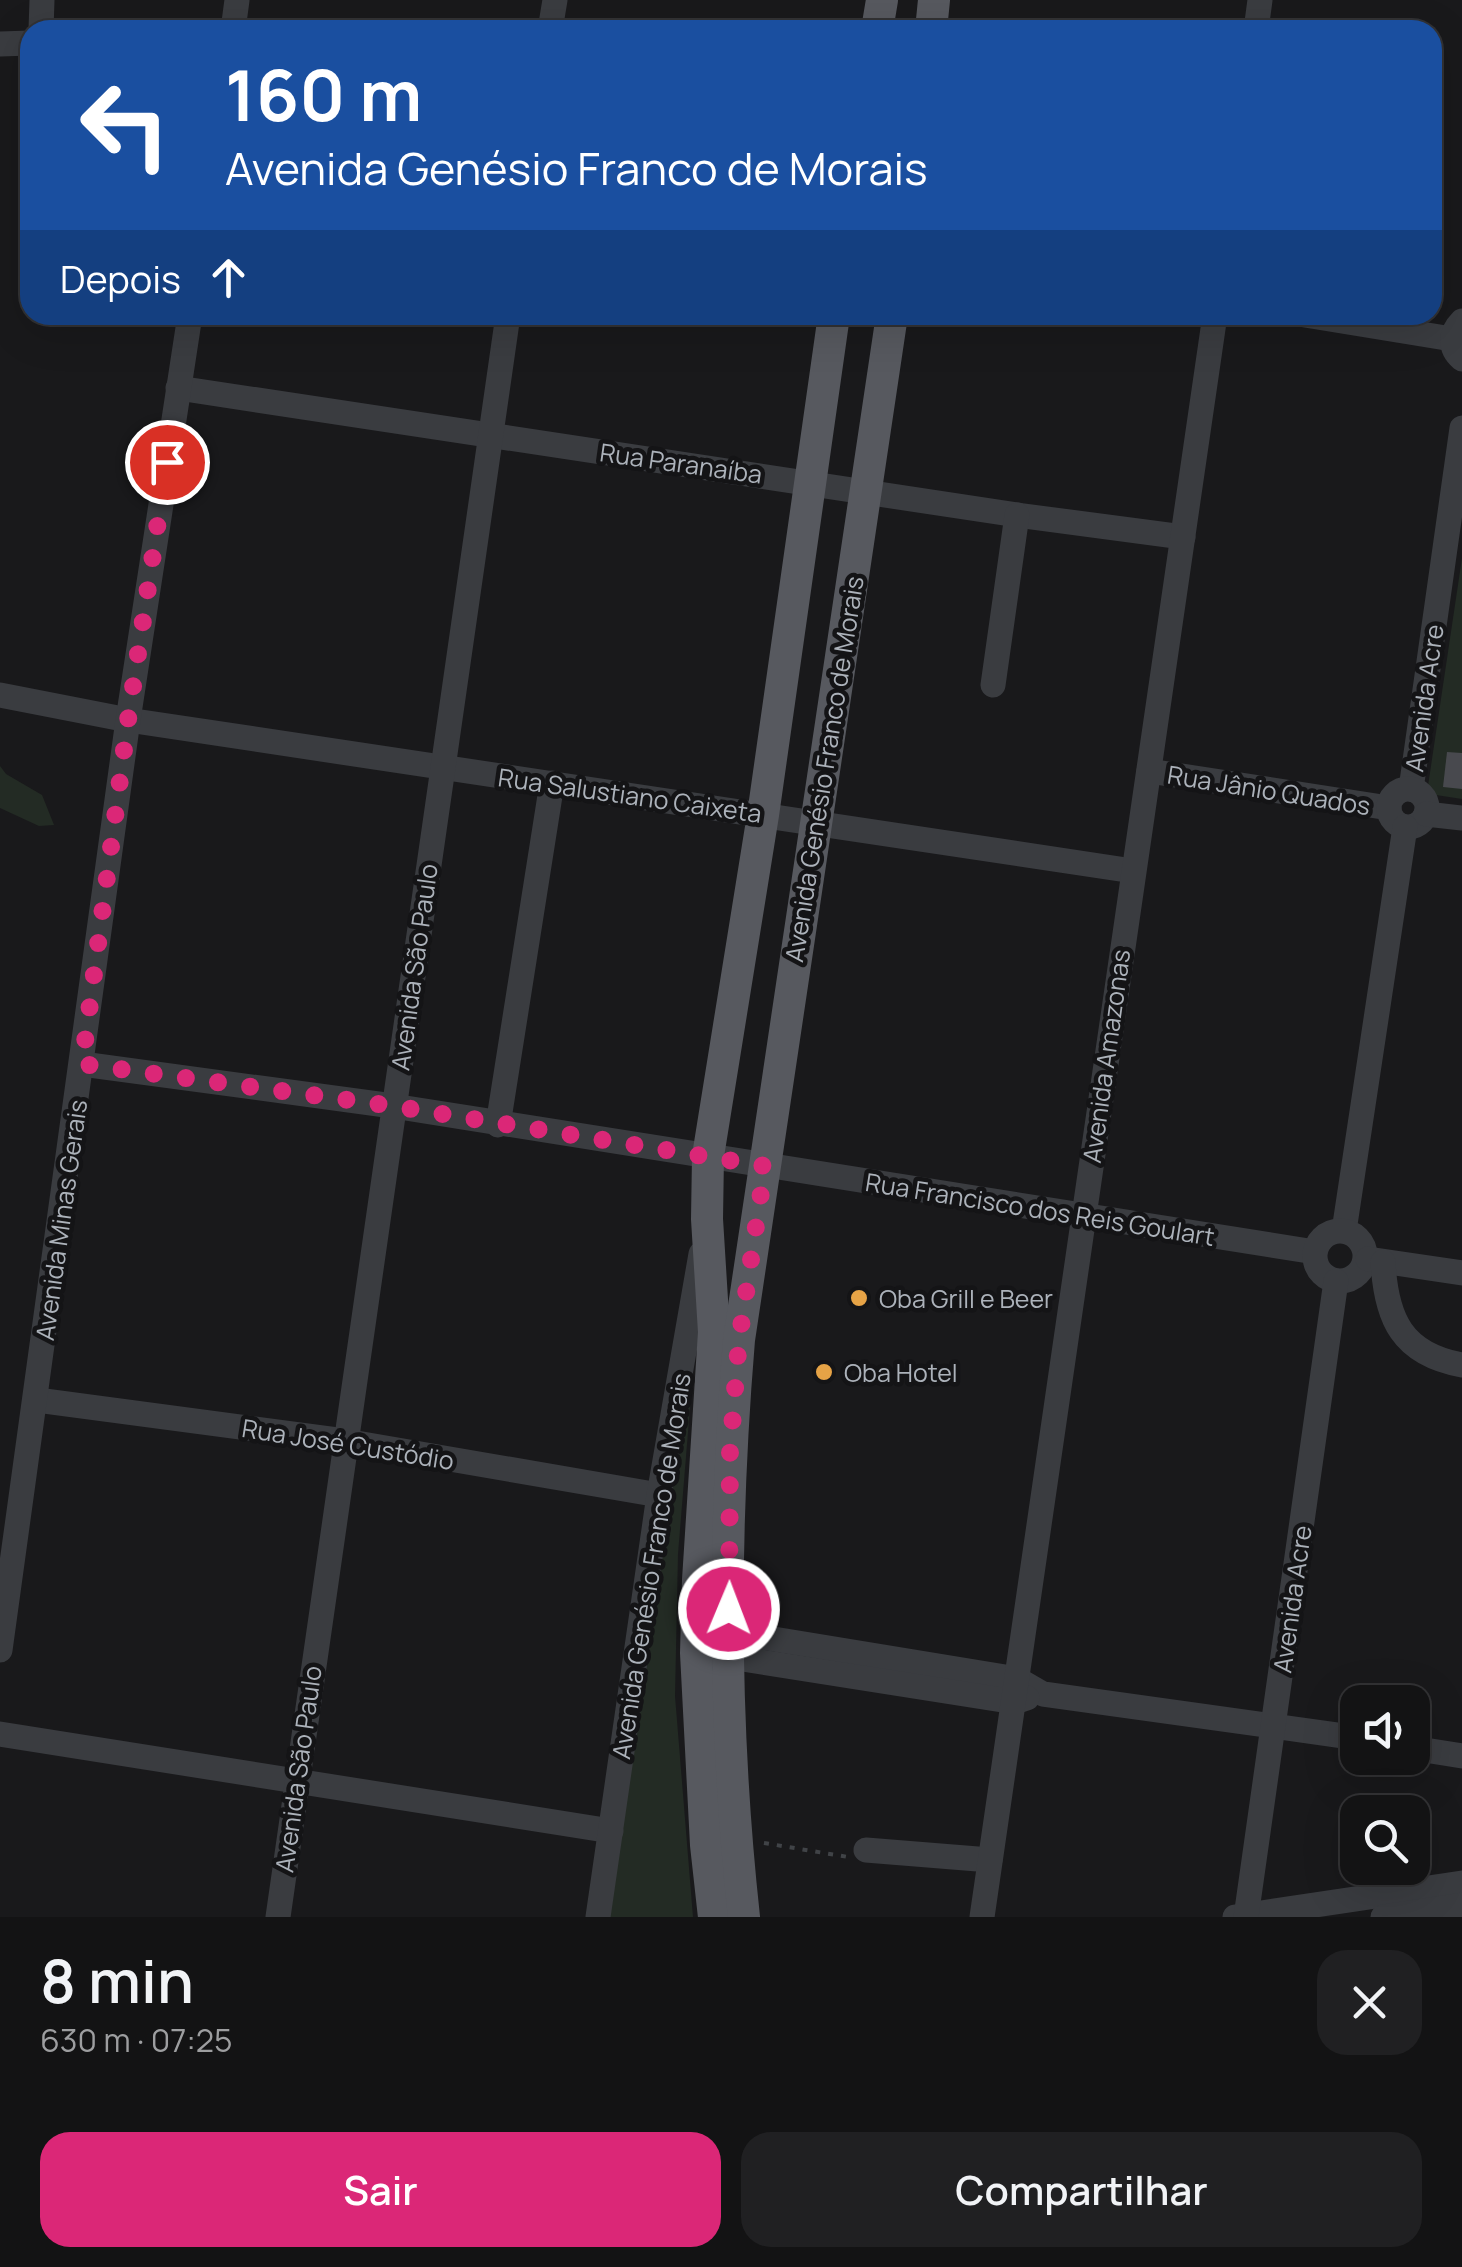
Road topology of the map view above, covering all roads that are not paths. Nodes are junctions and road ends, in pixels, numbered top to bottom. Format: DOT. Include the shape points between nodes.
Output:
graph roads {
  1 [pos="188,325"];
  2 [pos="506,325"];
  3 [pos="833,325"];
  4 [pos="891,325"];
  5 [pos="1215,325"];
  6 [pos="1367,325"];
  7 [pos="1459,340"];
  8 [pos="178,388"];
  9 [pos="1462,428"];
  10 [pos="490,435"];
  11 [pos="809,482"];
  12 [pos="867,492"];
  13 [pos="1017,515"];
  14 [pos="1183,537"];
  15 [pos="993,685"];
  16 [pos="0,694"];
  17 [pos="128,720"];
  18 [pos="443,768"];
  19 [pos="1149,771"];
  20 [pos="552,784"];
  21 [pos="763,815"];
  22 [pos="1407,816"];
  23 [pos="1462,818"];
  24 [pos="815,822"];
  25 [pos="1133,871"];
  26 [pos="82,1064"];
  27 [pos="393,1106"];
  28 [pos="498,1125"];
  29 [pos="708,1156"];
  30 [pos="765,1166"];
  31 [pos="1082,1215"];
  32 [pos="707,1220"];
  33 [pos="1344,1231"];
  34 [pos="1315,1252"];
  35 [pos="1374,1260"];
  36 [pos="1462,1273"];
  37 [pos="1336,1280"];
  38 [pos="1462,1365"];
  39 [pos="37,1400"];
  40 [pos="346,1442"];
  41 [pos="659,1495"];
  42 [pos="712,1642"];
  43 [pos="0,1650"];
  44 [pos="1016,1690"];
  45 [pos="1274,1724"];
  46 [pos="0,1734"];
  47 [pos="1340,1735"];
  48 [pos="1430,1751"];
  49 [pos="1462,1756"];
  50 [pos="296,1784"];
  51 [pos="611,1831"];
  52 [pos="866,1850"];
  53 [pos="990,1860"];
  54 [pos="1462,1883"];
  55 [pos="1462,1905"];
  56 [pos="1242,1916"];
  57 [pos="278,1917"];
  58 [pos="598,1917"];
  59 [pos="714,1917"];
  60 [pos="744,1917"];
  61 [pos="982,1917"];
  62 [pos="1382,1917"];
  1 -- 8 [label="street, Avenida Minas Gerais"];
  2 -- 10 [label="street, Avenida São Paulo"];
  3 -- 11 [label="main road, Avenida Genésio Franco de Morais"];
  4 -- 12 [label="main road, Avenida Genésio Franco de Morais"];
  5 -- 14 [label="street, Avenida Amazonas"];
  6 -- 7 [label="street"];
  8 -- 10 [label="street, Rua Paranaíba"];
  8 -- 17 [label="street, Avenida Minas Gerais"];
  9 -- 22 [label="street, Avenida Acre" via="1411,789 1426,801"];
  10 -- 11 [label="street, Rua Paranaíba"];
  10 -- 18 [label="street, Avenida São Paulo"];
  11 -- 12 [label="street, Rua Paranaíba"];
  11 -- 21 [label="main road, Avenida Genésio Franco de Morais"];
  12 -- 13 [label="street, Rua Paranaíba"];
  12 -- 24 [label="main road, Avenida Genésio Franco de Morais"];
  13 -- 14 [label="street, Rua Paranaíba"];
  13 -- 15 [label="street"];
  14 -- 19 [label="street, Avenida Amazonas"];
  16 -- 17 [label="street, Rua Salustiano Caixeta"];
  17 -- 18 [label="street, Rua Salustiano Caixeta"];
  17 -- 26 [label="street, Avenida Minas Gerais"];
  18 -- 20 [label="street, Rua Salustiano Caixeta"];
  18 -- 27 [label="street, Avenida São Paulo"];
  19 -- 22 [label="street, Rua Jânio Quados"];
  19 -- 25 [label="street, Avenida Amazonas"];
  20 -- 21 [label="street, Rua Salustiano Caixeta"];
  20 -- 28 [label="street"];
  21 -- 24 [label="street, Rua Salustiano Caixeta"];
  21 -- 29 [label="main road, Avenida Genésio Franco de Morais"];
  22 -- 23 [label="street, Rua Jânio Quados"];
  22 -- 33 [label="street"];
  24 -- 25 [label="street, Rua Salustiano Caixeta"];
  24 -- 30 [label="main road, Avenida Genésio Franco de Morais"];
  25 -- 31 [label="street, Avenida Amazonas"];
  26 -- 27 [label="street"];
  26 -- 39 [label="street, Avenida Minas Gerais"];
  27 -- 28 [label="street"];
  27 -- 40 [label="street, Avenida São Paulo"];
  28 -- 29 [label="street"];
  29 -- 30 [label="street"];
  29 -- 32 [label="main road, Avenida Genésio Franco de Morais"];
  30 -- 31 [label="street, Rua Francisco dos Reis Goulart"];
  30 -- 42 [label="main road, Avenida Genésio Franco de Morais" via="739,1340"];
  31 -- 34 [label="street, Rua Francisco dos Reis Goulart"];
  31 -- 44 [label="street, Avenida Amazonas"];
  32 -- 41 [label="street, Avenida Genésio Franco de Morais"];
  32 -- 42 [label="main road" via="714,1332"];
  33 -- 34 [label="street" via="1322,1238"];
  33 -- 35 [label="street"];
  34 -- 37 [label="street" via="1320,1271"];
  35 -- 36 [label="street"];
  35 -- 37 [label="street" via="1355,1276"];
  35 -- 38 [label="street" via="1401,1332 1420,1351"];
  37 -- 45 [label="street, Avenida Acre"];
  39 -- 40 [label="street, Rua José Custódio"];
  39 -- 43 [label="street, Avenida Minas Gerais"];
  40 -- 41 [label="street, Rua José Custódio"];
  40 -- 50 [label="street, Avenida São Paulo"];
  41 -- 51 [label="street, Avenida Genésio Franco de Morais"];
  42 -- 44 [label="street"];
  42 -- 59 [label="main road" via="699,1735"];
  42 -- 60 [label="main road"];
  44 -- 45 [label="street"];
  44 -- 53 [label="street, Avenida Amazonas"];
  45 -- 47 [label="street"];
  45 -- 56 [label="street, Avenida Acre"];
  46 -- 50 [label="street"];
  48 -- 49 [label="street"];
  50 -- 51 [label="street"];
  50 -- 57 [label="street, Avenida São Paulo"];
  51 -- 58 [label="street, Avenida Genésio Franco de Morais"];
  52 -- 53 [label="street"];
  53 -- 61 [label="street, Avenida Amazonas"];
  54 -- 56 [label="street"];
  55 -- 62 [label="street"];
}
